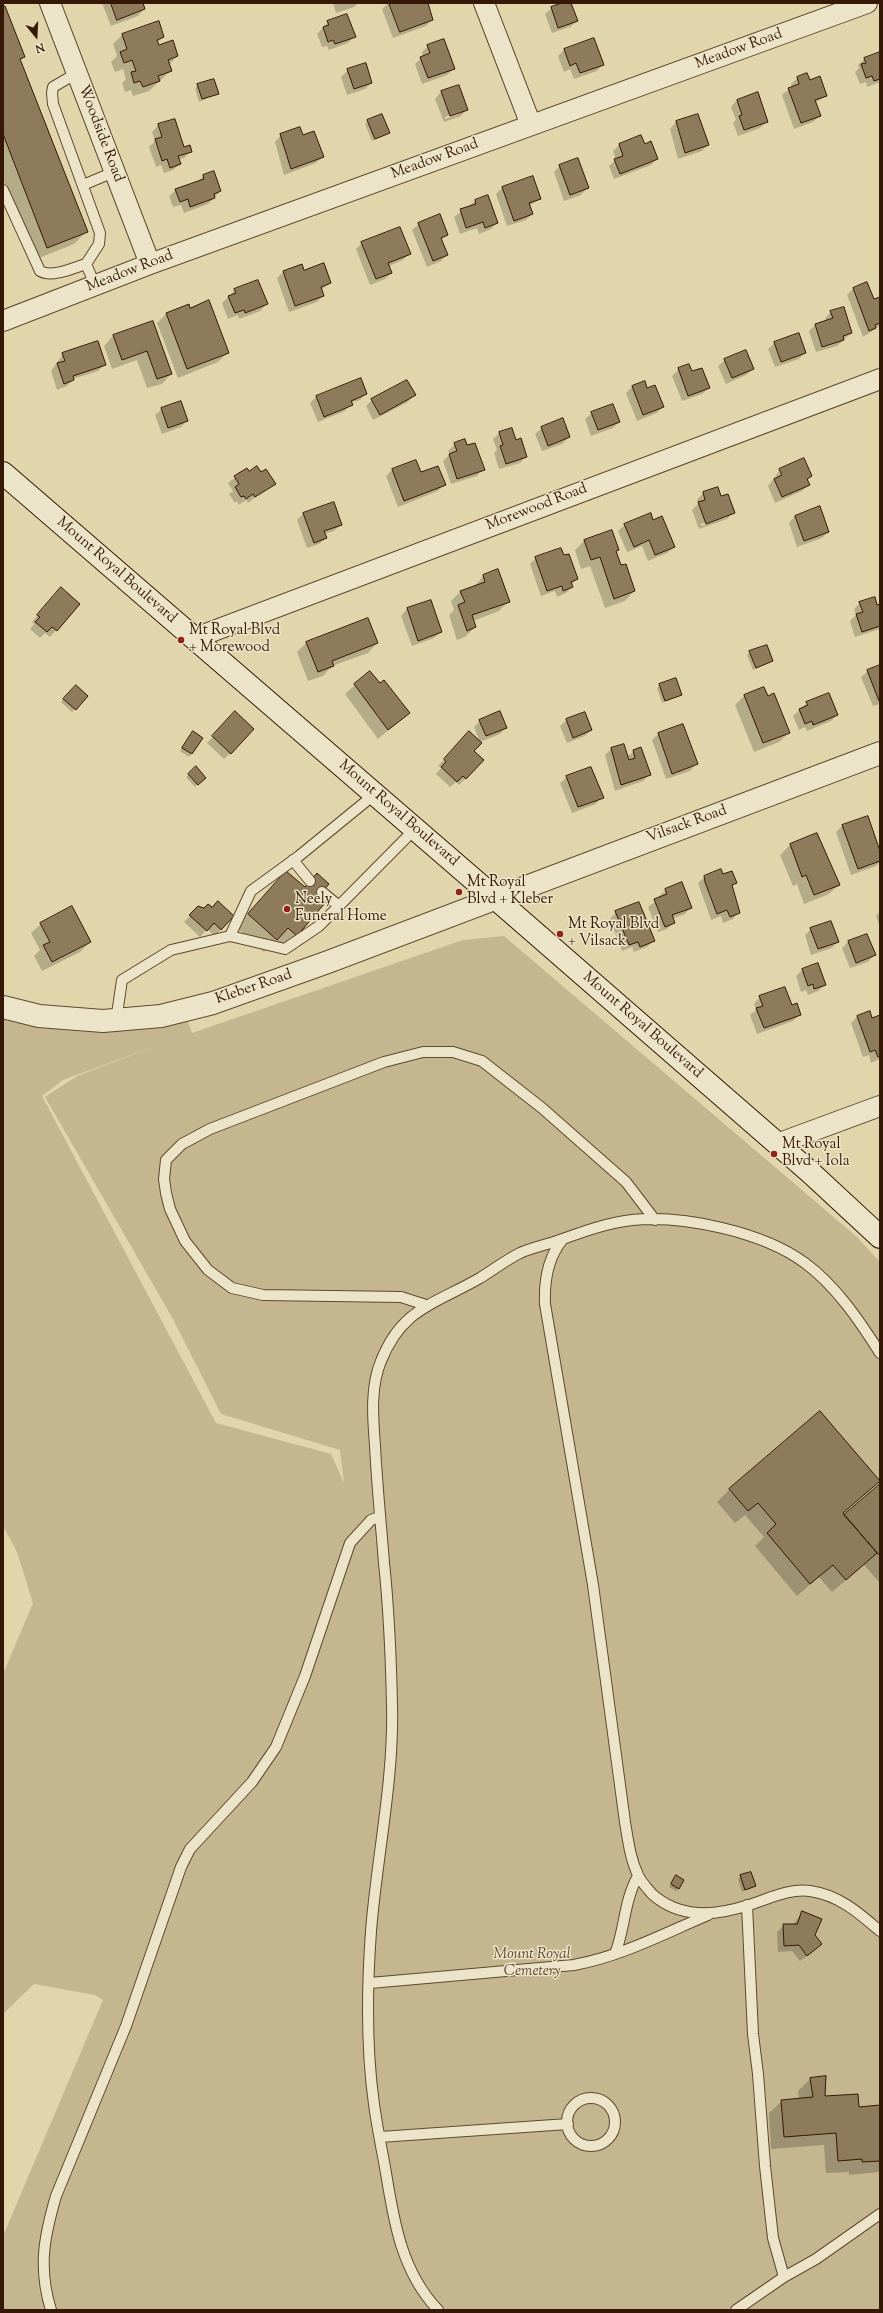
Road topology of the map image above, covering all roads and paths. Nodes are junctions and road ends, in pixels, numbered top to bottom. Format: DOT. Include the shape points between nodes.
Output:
graph roads {
  1 [pos="50,3"];
  2 [pos="484,3"];
  3 [pos="867,3"];
  4 [pos="77,73"];
  5 [pos="531,125"];
  6 [pos="114,172"];
  7 [pos="83,185"];
  8 [pos="3,190"];
  9 [pos="86,264"];
  10 [pos="150,264"];
  11 [pos="95,285"];
  12 [pos="3,321"];
  13 [pos="880,379"];
  14 [pos="3,473"];
  15 [pos="195,638"];
  16 [pos="880,753"];
  17 [pos="375,794"];
  18 [pos="415,829"];
  19 [pos="293,860"];
  20 [pos="310,881"];
  21 [pos="322,892"];
  22 [pos="495,898"];
  23 [pos="339,906"];
  24 [pos="230,936"];
  25 [pos="3,1007"];
  26 [pos="116,1021"];
  27 [pos="880,1106"];
  28 [pos="777,1144"];
  29 [pos="655,1220"];
  30 [pos="880,1237"];
  31 [pos="563,1239"];
  32 [pos="426,1305"];
  33 [pos="880,1352"];
  34 [pos="379,1517"];
  35 [pos="638,1876"];
  36 [pos="747,1905"];
  37 [pos="711,1914"];
  38 [pos="880,1931"];
  39 [pos="615,1954"];
  40 [pos="370,1983"];
  41 [pos="568,2124"];
  42 [pos="380,2137"];
  43 [pos="880,2214"];
  44 [pos="784,2277"];
  45 [pos="51,2310"];
  46 [pos="438,2310"];
  47 [pos="736,2310"];
  1 -- 4 [label="street, Woodside Road"];
  2 -- 5 [label="street"];
  3 -- 5 [label="street, Meadow Road"];
  4 -- 6 [label="street, Woodside Road"];
  4 -- 7 [label="lane" via="53,87 52,93 53,104"];
  5 -- 10 [label="street, Meadow Road"];
  6 -- 7 [label="lane"];
  6 -- 10 [label="street, Woodside Road"];
  7 -- 9 [label="lane" via="100,233 99,244"];
  8 -- 9 [label="lane" via="40,271 45,274 52,273"];
  9 -- 11 [label="lane"];
  10 -- 11 [label="street, Meadow Road"];
  11 -- 12 [label="street, Meadow Road"];
  13 -- 15 [label="street, Morewood Road"];
  14 -- 15 [label="main road, Mount Royal Boulevard"];
  15 -- 17 [label="main road, Mount Royal Boulevard"];
  16 -- 22 [label="main road, Vilsack Road"];
  17 -- 18 [label="main road, Mount Royal Boulevard"];
  17 -- 19 [label="lane"];
  18 -- 22 [label="main road, Mount Royal Boulevard"];
  18 -- 23 [label="lane"];
  19 -- 20 [label="lane"];
  19 -- 24 [label="lane" via="251,891"];
  21 -- 23 [label="lane"];
  22 -- 26 [label="main road, Kleber Road" via="213,1003 161,1016"];
  22 -- 28 [label="main road, Mount Royal Boulevard"];
  23 -- 24 [label="lane" via="319,926 285,949"];
  24 -- 26 [label="lane" via="171,950 122,980"];
  25 -- 26 [label="main road, Kleber Road" via="69,1020"];
  27 -- 28 [label="street"];
  28 -- 30 [label="main road, Mount Royal Boulevard"];
  29 -- 31 [label="lane" via="614,1223"];
  29 -- 32 [label="lane" via="626,1182 537,1104 482,1061 453,1052 423,1052 384,1062 210,1129 182,1144 166,1160 166,1194 185,1241 208,1270 232,1288 263,1295 401,1298"];
  29 -- 33 [label="lane" via="711,1226 750,1234 788,1252 806,1264 843,1300"];
  31 -- 32 [label="lane" via="521,1253"];
  31 -- 35 [label="lane" via="556,1248 548,1268 544,1289 545,1304 593,1585 625,1822"];
  32 -- 34 [label="lane" via="412,1314 395,1332 378,1370 374,1414"];
  34 -- 40 [label="lane" via="384,1563 392,1733 391,1763 372,1927"];
  34 -- 45 [label="lane" via="370,1520 350,1543 305,1676 276,1747 252,1782 190,1848 181,1867 126,2026 64,2175 49,2219 42,2274"];
  35 -- 37 [label="lane" via="650,1891 669,1906 690,1913"];
  35 -- 39 [label="lane" via="632,1886"];
  36 -- 37 [label="lane"];
  36 -- 38 [label="lane" via="781,1894 809,1890 836,1898"];
  36 -- 44 [label="lane" via="753,2034 765,2166 773,2238"];
  37 -- 39 [label="lane"];
  39 -- 40 [label="lane" via="574,1964"];
  40 -- 42 [label="lane" via="371,2071"];
  41 -- 41 [label="lane" via="570,2133 582,2144 600,2145 611,2136 615,2117 603,2102 591,2098 575,2105 568,2115"];
  41 -- 42 [label="lane"];
  42 -- 46 [label="lane" via="389,2196 401,2246 418,2286"];
  43 -- 44 [label="lane"];
  44 -- 47 [label="lane"];
}
